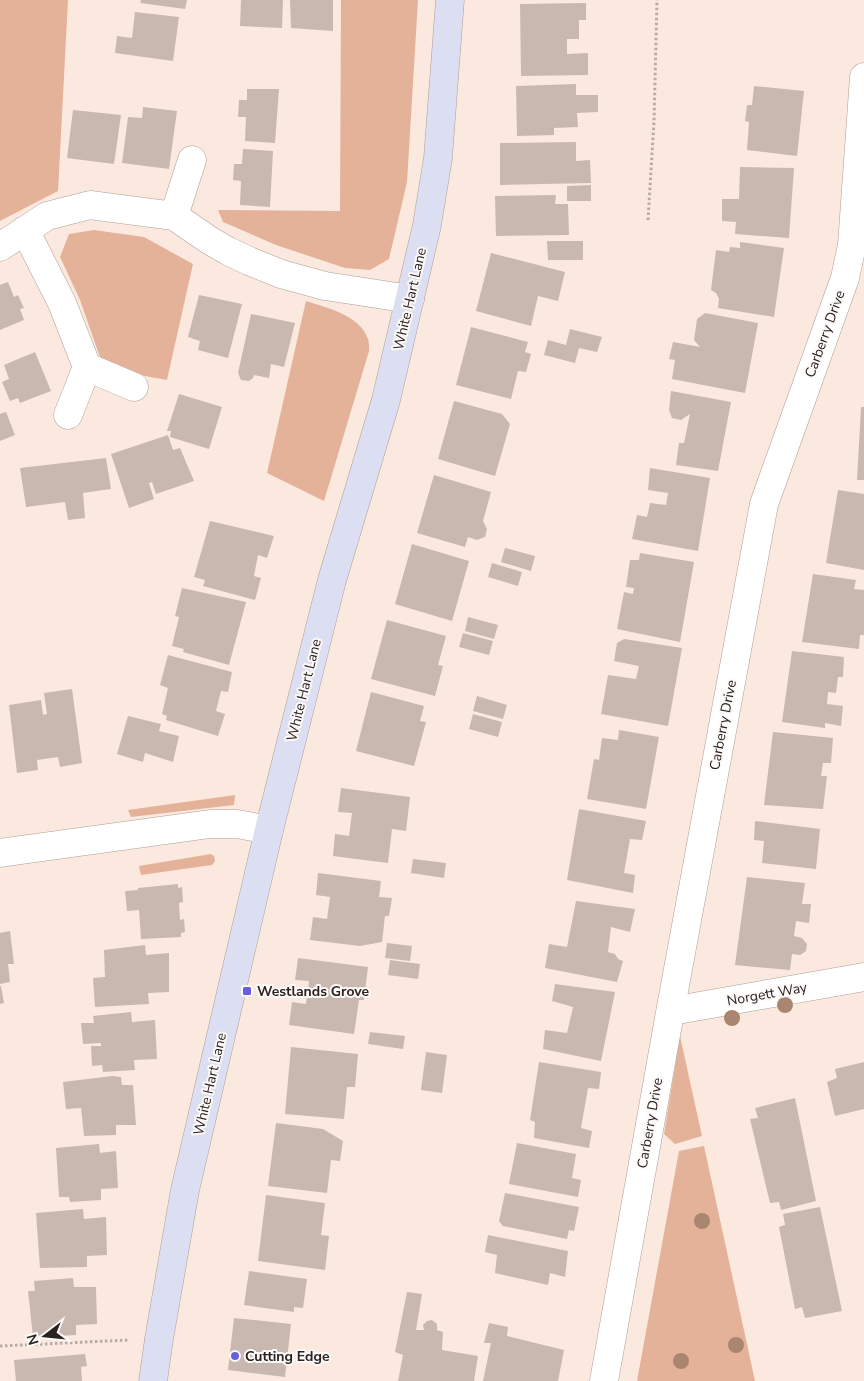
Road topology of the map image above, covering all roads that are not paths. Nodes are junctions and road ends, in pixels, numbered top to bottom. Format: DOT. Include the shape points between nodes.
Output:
graph roads {
  1 [pos="450,0"];
  2 [pos="864,77"];
  3 [pos="192,160"];
  4 [pos="174,216"];
  5 [pos="25,230"];
  6 [pos="0,247"];
  7 [pos="410,299"];
  8 [pos="87,367"];
  9 [pos="134,387"];
  10 [pos="68,415"];
  11 [pos="269,830"];
  12 [pos="0,853"];
  13 [pos="864,977"];
  14 [pos="671,1007"];
  15 [pos="152,1381"];
  16 [pos="604,1381"];
  1 -- 7 [label="street, White Hart Lane" via="438,158"];
  2 -- 14 [label="street, Carberry Drive" via="852,245 845,278 764,504"];
  3 -- 4 [label="street"];
  4 -- 5 [label="street" via="90,206 47,216"];
  4 -- 7 [label="street" via="209,240 281,274 325,286"];
  5 -- 6 [label="street"];
  5 -- 8 [label="street" via="62,303"];
  7 -- 11 [label="street, White Hart Lane" via="386,400 332,580"];
  8 -- 9 [label="street"];
  8 -- 10 [label="street"];
  11 -- 12 [label="street" via="238,824 210,824"];
  11 -- 15 [label="street, White Hart Lane" via="185,1190"];
  13 -- 14 [label="street, Norgett Way" via="677,1010"];
  14 -- 16 [label="street, Carberry Drive"];
}
